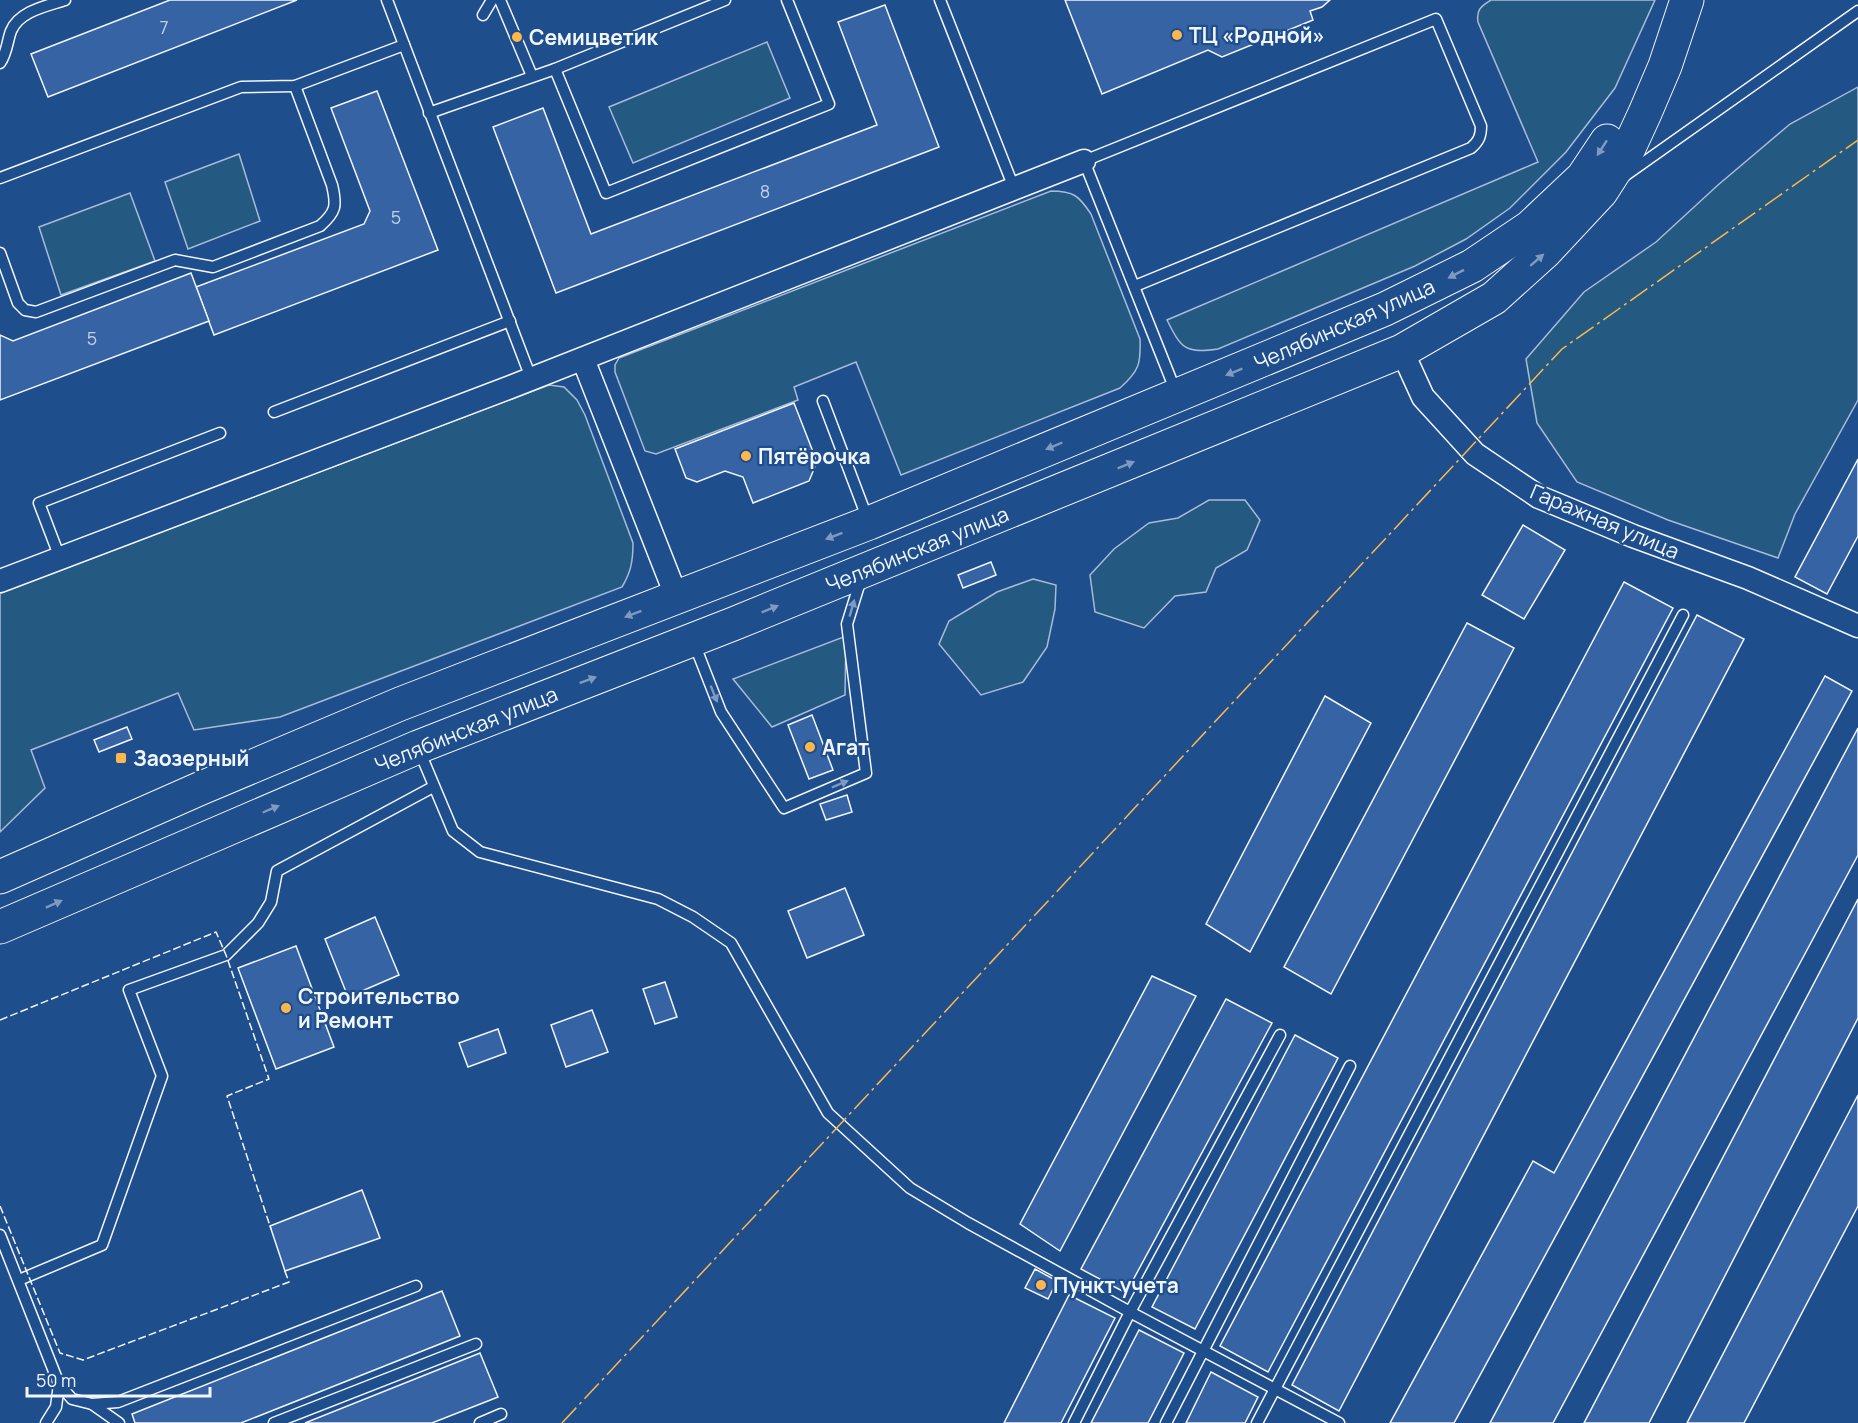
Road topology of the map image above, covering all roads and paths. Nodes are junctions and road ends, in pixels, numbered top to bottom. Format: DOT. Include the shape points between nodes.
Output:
graph roads {
  1 [pos="65,0"];
  2 [pos="387,0"];
  3 [pos="492,0"];
  4 [pos="500,0"];
  5 [pos="725,0"];
  6 [pos="788,0"];
  7 [pos="940,0"];
  8 [pos="1668,0"];
  9 [pos="1687,0"];
  10 [pos="1858,11"];
  11 [pos="483,15"];
  12 [pos="404,45"];
  13 [pos="0,63"];
  14 [pos="555,69"];
  15 [pos="532,76"];
  16 [pos="295,86"];
  17 [pos="429,113"];
  18 [pos="1084,161"];
  19 [pos="0,178"];
  20 [pos="1014,189"];
  21 [pos="1601,192"];
  22 [pos="0,253"];
  23 [pos="1135,286"];
  24 [pos="1385,309"];
  25 [pos="510,321"];
  26 [pos="1402,351"];
  27 [pos="583,358"];
  28 [pos="531,378"];
  29 [pos="1177,395"];
  30 [pos="823,401"];
  31 [pos="274,412"];
  32 [pos="220,433"];
  33 [pos="869,523"];
  34 [pos="60,558"];
  35 [pos="863,571"];
  36 [pos="0,581"];
  37 [pos="677,598"];
  38 [pos="1683,615"];
  39 [pos="1858,626"];
  40 [pos="693,639"];
  41 [pos="400,704"];
  42 [pos="417,747"];
  43 [pos="433,787"];
  44 [pos="199,789"];
  45 [pos="218,832"];
  46 [pos="0,877"];
  47 [pos="0,927"];
  48 [pos="1280,1035"];
  49 [pos="1350,1066"];
  50 [pos="0,1235"];
  51 [pos="19,1280"];
  52 [pos="416,1286"];
  53 [pos="1131,1312"];
  54 [pos="476,1344"];
  55 [pos="1202,1351"];
  56 [pos="59,1384"];
  57 [pos="1275,1389"];
  58 [pos="92,1404"];
  59 [pos="501,1414"];
  60 [pos="46,1423"];
  61 [pos="119,1423"];
  62 [pos="274,1423"];
  63 [pos="480,1423"];
  64 [pos="1074,1423"];
  65 [pos="1166,1423"];
  66 [pos="1257,1423"];
  67 [pos="1339,1423"];
  1 -- 13 [label="lane" via="26,14 12,28"];
  2 -- 12 [label="lane"];
  3 -- 11 [label="lane"];
  4 -- 15 [label="lane"];
  5 -- 14 [label="lane"];
  6 -- 14 [label="lane" via="829,104 606,193"];
  7 -- 20 [label="lane"];
  8 -- 24 [label="main road, Челябинская улица, one-way" via="1628,109 1583,177 1520,234 1472,266"];
  9 -- 21 [label="main road, Челябинская улица" via="1637,132"];
  10 -- 21 [label="lane"];
  12 -- 16 [label="lane"];
  12 -- 17 [label="lane"];
  14 -- 15 [label="lane"];
  15 -- 17 [label="lane"];
  16 -- 19 [label="lane" via="241,87"];
  16 -- 22 [label="lane" via="335,199 332,216 320,226 213,267 175,260 36,312 25,310 18,303"];
  17 -- 25 [label="lane"];
  18 -- 20 [label="street"];
  18 -- 23 [label="lane"];
  18 -- 23 [label="lane" via="1436,19 1481,126 1478,143 1471,148"];
  20 -- 27 [label="street"];
  26 -- 21 [label="main road, Челябинская улица, one-way" via="1494,298 1545,252"];
  23 -- 29 [label="lane"];
  24 -- 26 [label="main road"];
  24 -- 29 [label="main road, Челябинская улица, one-way"];
  25 -- 28 [label="lane"];
  25 -- 31 [label="lane"];
  35 -- 26 [label="main road, Челябинская улица, one-way"];
  26 -- 39 [label="street, Гаражная улица" via="1423,397 1475,454 1539,497 1748,578"];
  27 -- 28 [label="street"];
  27 -- 37 [label="street"];
  28 -- 34 [label="street"];
  29 -- 33 [label="main road, Челябинская улица, one-way"];
  30 -- 33 [label="lane"];
  32 -- 34 [label="lane" via="39,503"];
  33 -- 37 [label="main road, Челябинская улица, one-way"];
  34 -- 36 [label="street"];
  40 -- 35 [label="main road, Челябинская улица, one-way"];
  40 -- 35 [label="lane, one-way" via="721,712 784,808 866,773 848,624"];
  37 -- 40 [label="main road"];
  37 -- 41 [label="main road, Челябинская улица, one-way"];
  38 -- 57 [label="lane"];
  42 -- 40 [label="main road, Челябинская улица, one-way"];
  41 -- 42 [label="main road"];
  41 -- 44 [label="main road, Челябинская улица"];
  42 -- 43 [label="lane"];
  45 -- 42 [label="main road, Челябинская улица, one-way"];
  43 -- 51 [label="lane" via="277,871 271,902 258,923 226,955 129,990 162,1076 102,1245"];
  43 -- 53 [label="lane" via="453,831 480,852 658,899 731,943 828,1113 910,1188"];
  44 -- 45 [label="main road"];
  44 -- 46 [label="main road, Челябинская улица"];
  47 -- 45 [label="main road, Челябинская улица, one-way"];
  48 -- 53 [label="lane"];
  49 -- 55 [label="lane"];
  50 -- 51 [label="lane"];
  51 -- 56 [label="lane"];
  52 -- 58 [label="lane" via="118,1402"];
  53 -- 55 [label="lane"];
  53 -- 64 [label="lane"];
  54 -- 62 [label="lane"];
  55 -- 57 [label="lane"];
  55 -- 65 [label="lane"];
  56 -- 58 [label="lane" via="72,1399"];
  56 -- 60 [label="lane" via="56,1407"];
  57 -- 66 [label="lane"];
  57 -- 67 [label="lane"];
  58 -- 61 [label="lane"];
  59 -- 63 [label="lane"];
}
